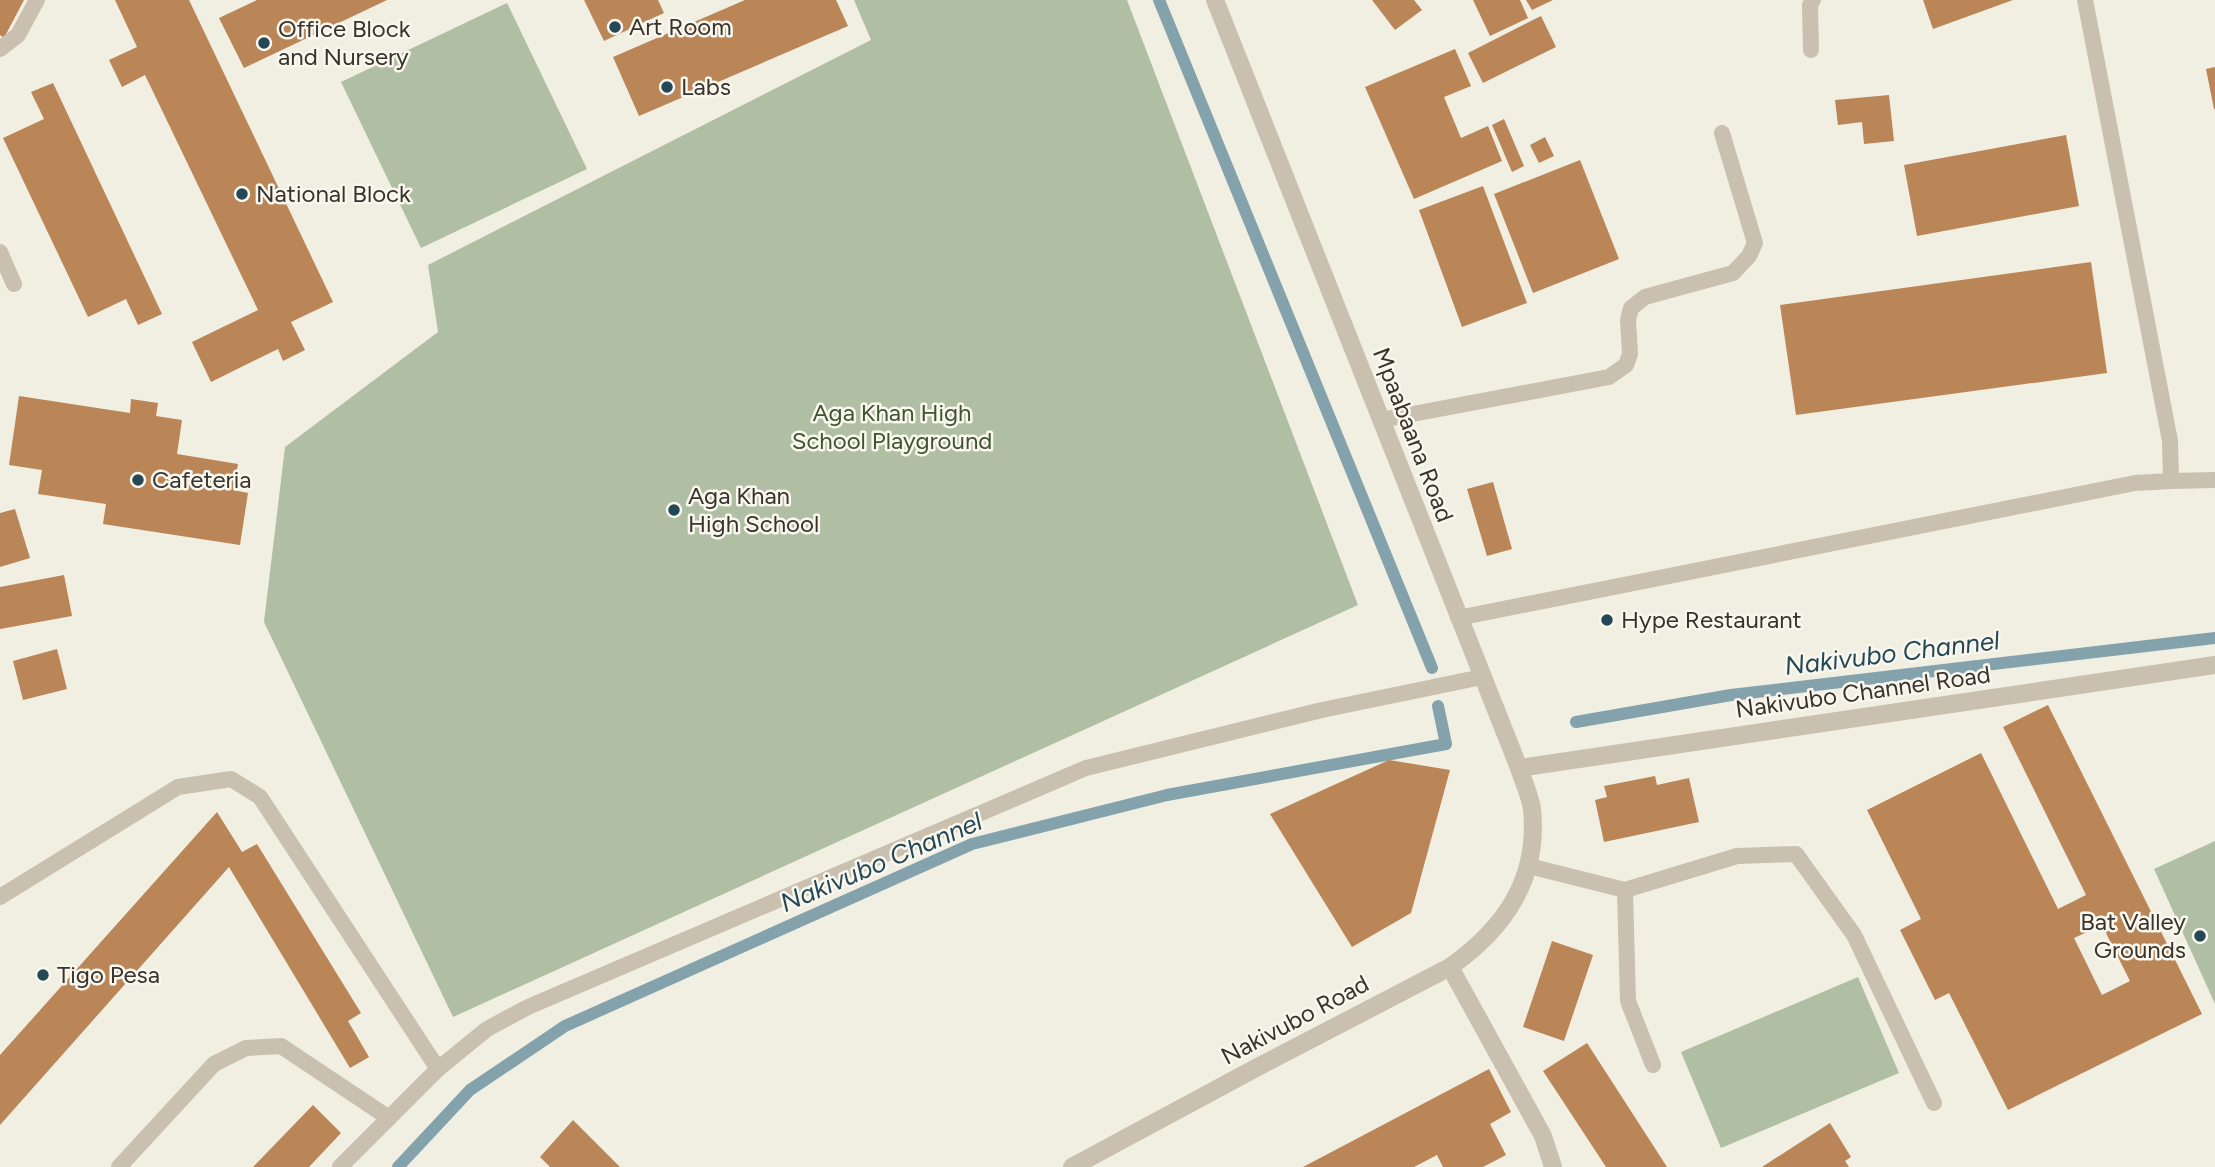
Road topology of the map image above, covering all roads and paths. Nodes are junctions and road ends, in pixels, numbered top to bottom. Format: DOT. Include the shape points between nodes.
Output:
graph roads {
  1 [pos="37,0"];
  2 [pos="1216,0"];
  3 [pos="1813,0"];
  4 [pos="2085,0"];
  5 [pos="0,49"];
  6 [pos="1811,50"];
  7 [pos="1722,132"];
  8 [pos="0,252"];
  9 [pos="14,284"];
  10 [pos="1381,420"];
  11 [pos="2215,480"];
  12 [pos="2171,481"];
  13 [pos="1458,618"];
  14 [pos="2215,665"];
  15 [pos="1482,677"];
  16 [pos="1519,768"];
  17 [pos="1529,866"];
  18 [pos="1625,890"];
  19 [pos="1520,892"];
  20 [pos="0,897"];
  21 [pos="1450,968"];
  22 [pos="1653,1065"];
  23 [pos="438,1069"];
  24 [pos="1934,1103"];
  25 [pos="389,1118"];
  26 [pos="119,1167"];
  27 [pos="340,1167"];
  28 [pos="1072,1167"];
  29 [pos="1553,1167"];
  1 -- 5 [label="lane" via="18,35"];
  2 -- 10 [label="street, Mpaabaana Road"];
  3 -- 6 [label="lane"];
  4 -- 12 [label="lane" via="2170,440"];
  7 -- 10 [label="lane" via="1755,243 1733,273 1645,297 1631,309 1626,365 1609,377"];
  8 -- 9 [label="lane"];
  10 -- 13 [label="street, Mpaabaana Road"];
  11 -- 12 [label="lane"];
  12 -- 13 [label="lane" via="2134,483"];
  13 -- 15 [label="street, Mpaabaana Road"];
  14 -- 16 [label="street, Nakivubo Channel Road"];
  15 -- 16 [label="street, Mpaabaana Road"];
  15 -- 23 [label="lane" via="1322,710 1086,768 528,1007 487,1029"];
  16 -- 17 [label="street, Mpaabaana Road" via="1532,806"];
  17 -- 18 [label="lane"];
  17 -- 19 [label="street, Mpaabaana Road"];
  18 -- 22 [label="lane" via="1628,1002"];
  18 -- 24 [label="lane" via="1737,856 1796,854 1854,935"];
  19 -- 21 [label="street, Nakivubo Road" via="1492,933"];
  20 -- 23 [label="lane" via="178,787 231,779 260,797"];
  21 -- 28 [label="street, Nakivubo Road"];
  21 -- 29 [label="street" via="1543,1136"];
  23 -- 25 [label="lane"];
  25 -- 26 [label="lane" via="281,1046 246,1048 214,1064"];
  25 -- 27 [label="lane"];
}
